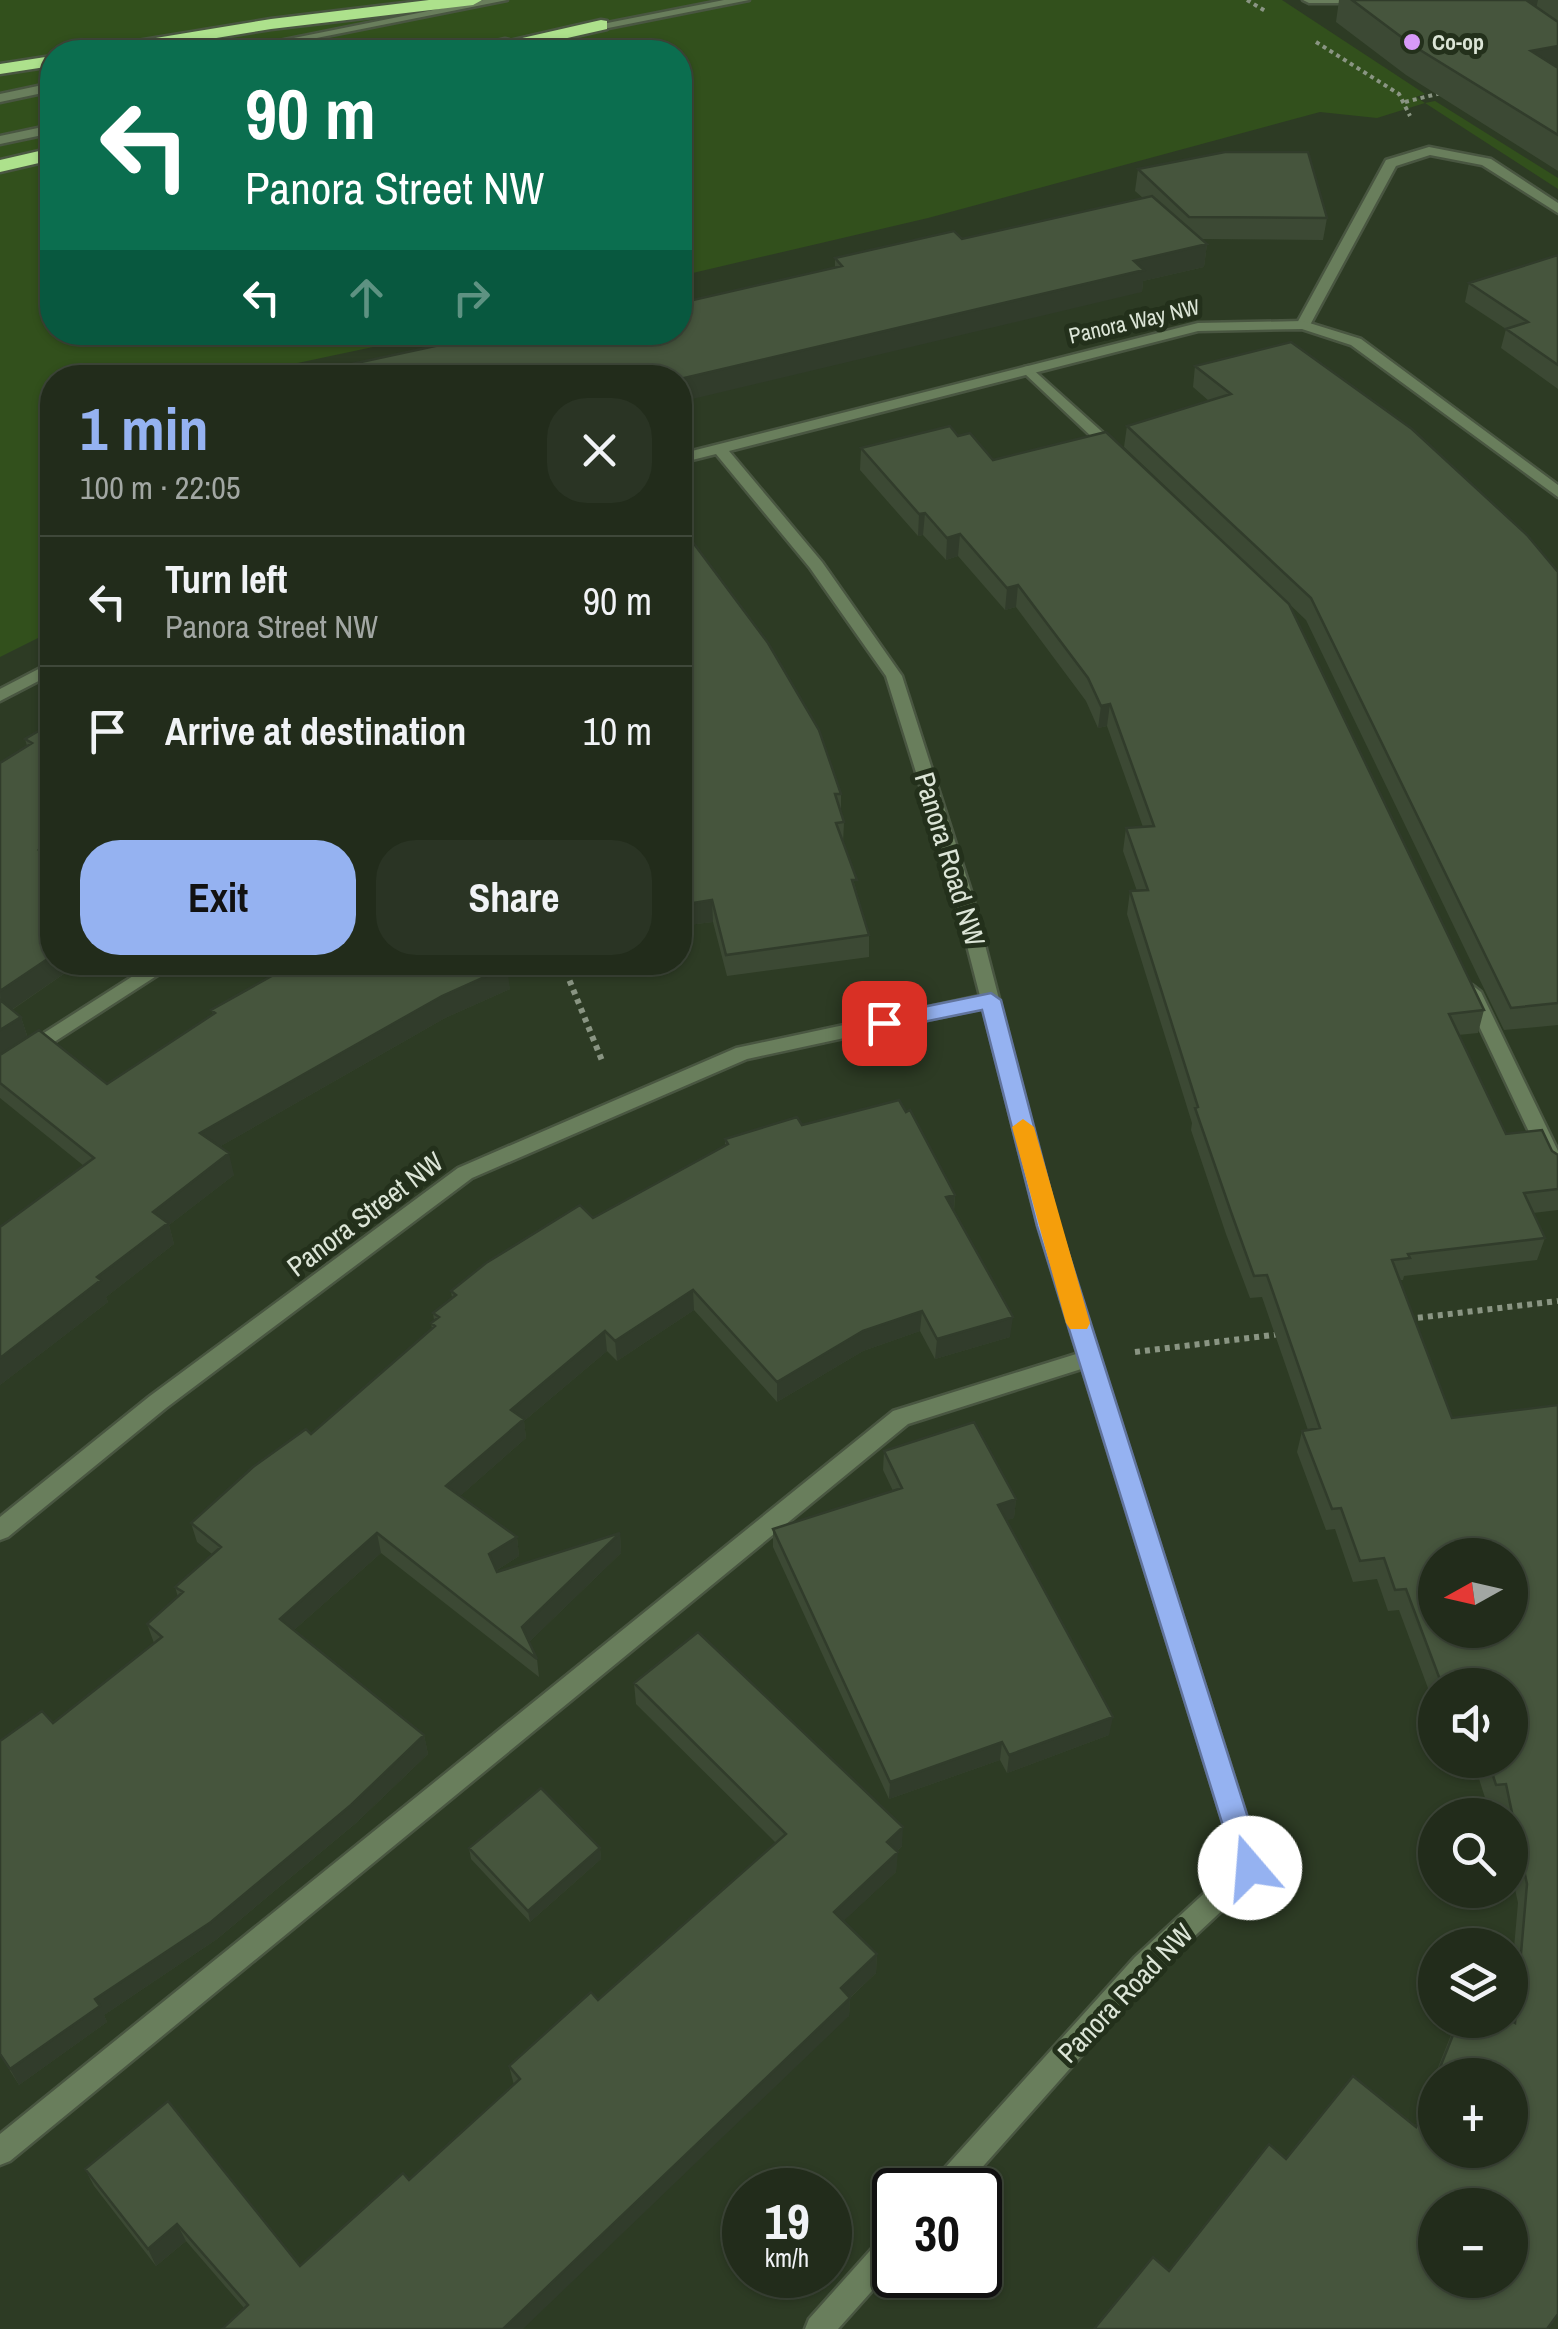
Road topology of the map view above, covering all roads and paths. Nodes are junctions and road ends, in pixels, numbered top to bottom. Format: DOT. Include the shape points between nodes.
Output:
graph roads {
  1 [pos="473,0"];
  2 [pos="501,0"];
  3 [pos="743,0"];
  4 [pos="1247,0"];
  5 [pos="1310,0"];
  6 [pos="1356,0"];
  7 [pos="1276,17"];
  8 [pos="601,25"];
  9 [pos="1309,38"];
  10 [pos="174,40"];
  11 [pos="293,40"];
  12 [pos="519,40"];
  13 [pos="537,40"];
  14 [pos="40,63"];
  15 [pos="0,70"];
  16 [pos="40,90"];
  17 [pos="1456,90"];
  18 [pos="0,98"];
  19 [pos="1405,102"];
  20 [pos="40,131"];
  21 [pos="0,140"];
  22 [pos="1429,151"];
  23 [pos="40,157"];
  24 [pos="0,166"];
  25 [pos="1558,209"];
  26 [pos="1303,325"];
  27 [pos="1029,370"];
  28 [pos="720,449"];
  29 [pos="692,456"];
  30 [pos="1127,462"];
  31 [pos="1558,492"];
  32 [pos="40,674"];
  33 [pos="0,696"];
  34 [pos="149,975"];
  35 [pos="567,975"];
  36 [pos="1464,977"];
  37 [pos="991,1000"];
  38 [pos="0,1070"];
  39 [pos="620,1106"];
  40 [pos="1558,1172"];
  41 [pos="1558,1301"];
  42 [pos="1402,1320"];
  43 [pos="1284,1334"];
  44 [pos="1089,1358"];
  45 [pos="0,1530"];
  46 [pos="0,2151"];
  47 [pos="964,2168"];
  48 [pos="872,2270"];
  49 [pos="819,2329"];
  1 -- 10 [label="highway"];
  2 -- 11 [label="street"];
  3 -- 8 [label="street"];
  4 -- 7 [label="path"];
  5 -- 6 [label="street"];
  8 -- 12 [label="street"];
  8 -- 13 [label="highway"];
  9 -- 19 [label="path"];
  14 -- 15 [label="highway"];
  16 -- 18 [label="street"];
  17 -- 19 [label="path"];
  19 -- 22 [label="path"];
  20 -- 21 [label="street"];
  22 -- 25 [label="street" via="1486,162"];
  22 -- 26 [label="street" via="1391,162"];
  23 -- 24 [label="highway"];
  26 -- 27 [label="street, Panora Way NW" via="1198,327"];
  26 -- 31 [label="street, Panora Way NW" via="1356,342"];
  27 -- 28 [label="street, Panora Way NW"];
  27 -- 30 [label="street"];
  28 -- 29 [label="street, Panora Way NW"];
  28 -- 37 [label="street, Panora Road NW" via="816,565 894,676"];
  32 -- 33 [label="street"];
  34 -- 38 [label="street"];
  35 -- 39 [label="path"];
  36 -- 40 [label="street"];
  37 -- 39 [label="street, Panora Street NW" via="743,1052"];
  37 -- 44 [label="street, Panora Road NW"];
  39 -- 45 [label="street, Panora Street NW" via="465,1173 158,1402"];
  41 -- 42 [label="path"];
  43 -- 44 [label="path"];
  44 -- 46 [label="street" via="901,1416"];
  44 -- 47 [label="street, Panora Road NW" via="1250,1868 1144,1966"];
  48 -- 49 [label="street"];
}
